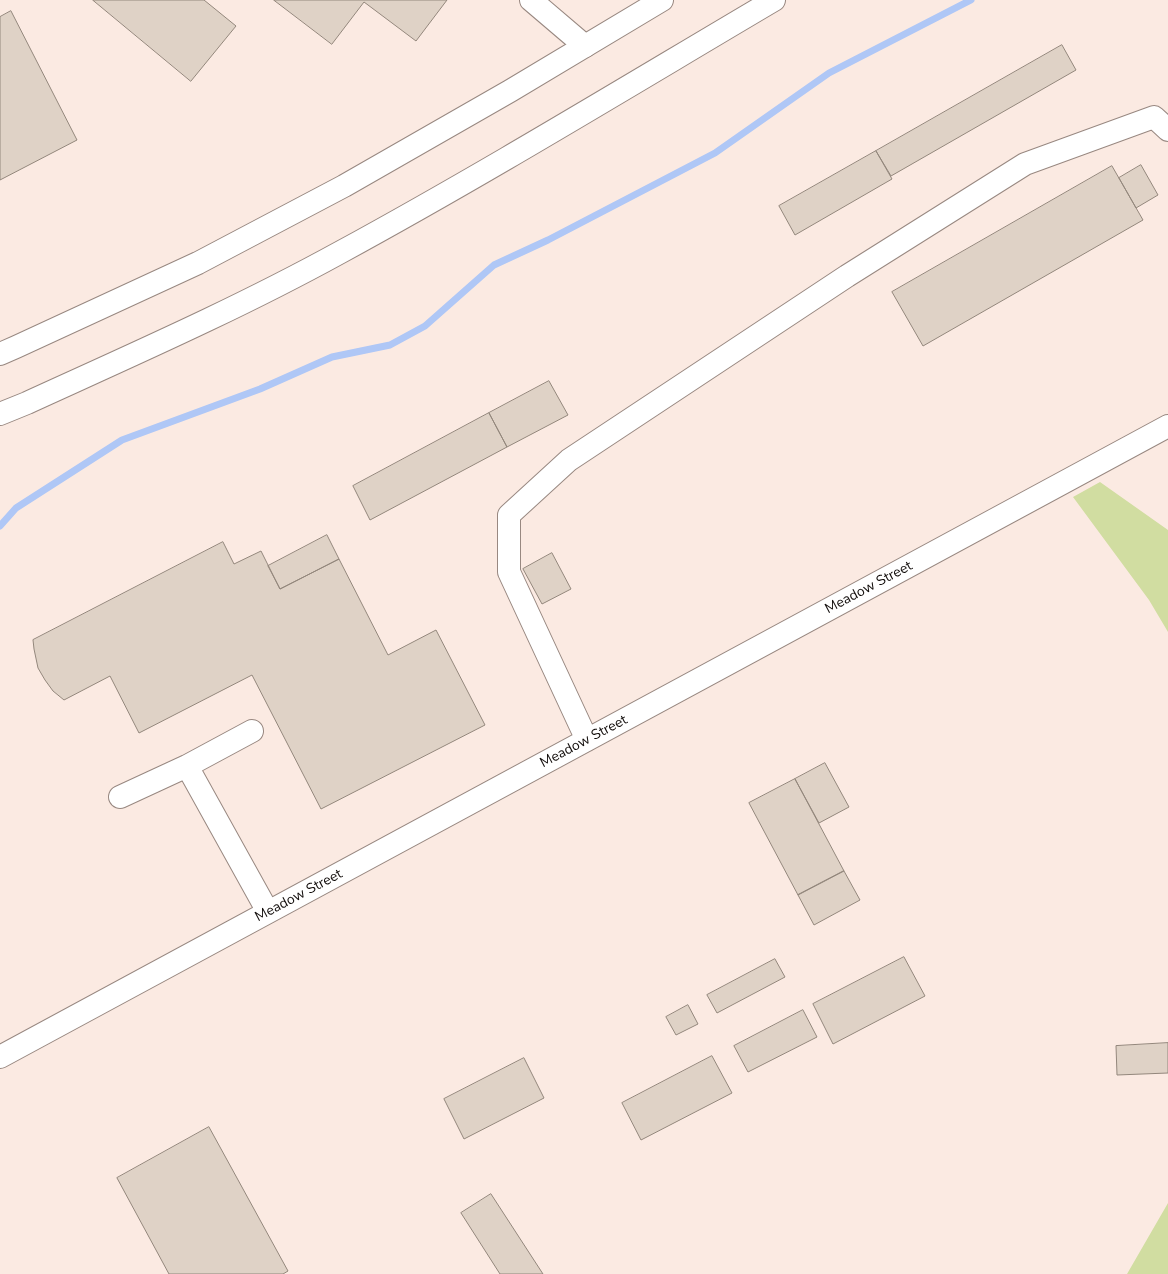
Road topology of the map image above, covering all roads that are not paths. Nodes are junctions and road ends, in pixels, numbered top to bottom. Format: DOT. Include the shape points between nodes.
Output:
graph roads {
  1 [pos="531,0"];
  2 [pos="662,0"];
  3 [pos="774,0"];
  4 [pos="585,46"];
  5 [pos="1168,130"];
  6 [pos="0,354"];
  7 [pos="0,414"];
  8 [pos="1168,426"];
  9 [pos="252,731"];
  10 [pos="587,740"];
  11 [pos="187,766"];
  12 [pos="120,797"];
  13 [pos="268,912"];
  14 [pos="0,1057"];
  1 -- 4 [label="main road"];
  2 -- 4 [label="main road"];
  3 -- 7 [label="main road" via="492,168 337,254 215,317"];
  4 -- 6 [label="main road" via="344,186 198,263"];
  5 -- 10 [label="main road" via="1154,117 1025,164 847,276 569,460 509,515 509,572"];
  8 -- 10 [label="main road, Meadow Street"];
  9 -- 11 [label="main road"];
  10 -- 13 [label="main road, Meadow Street"];
  11 -- 12 [label="main road"];
  11 -- 13 [label="main road"];
  13 -- 14 [label="main road, Meadow Street"];
}
